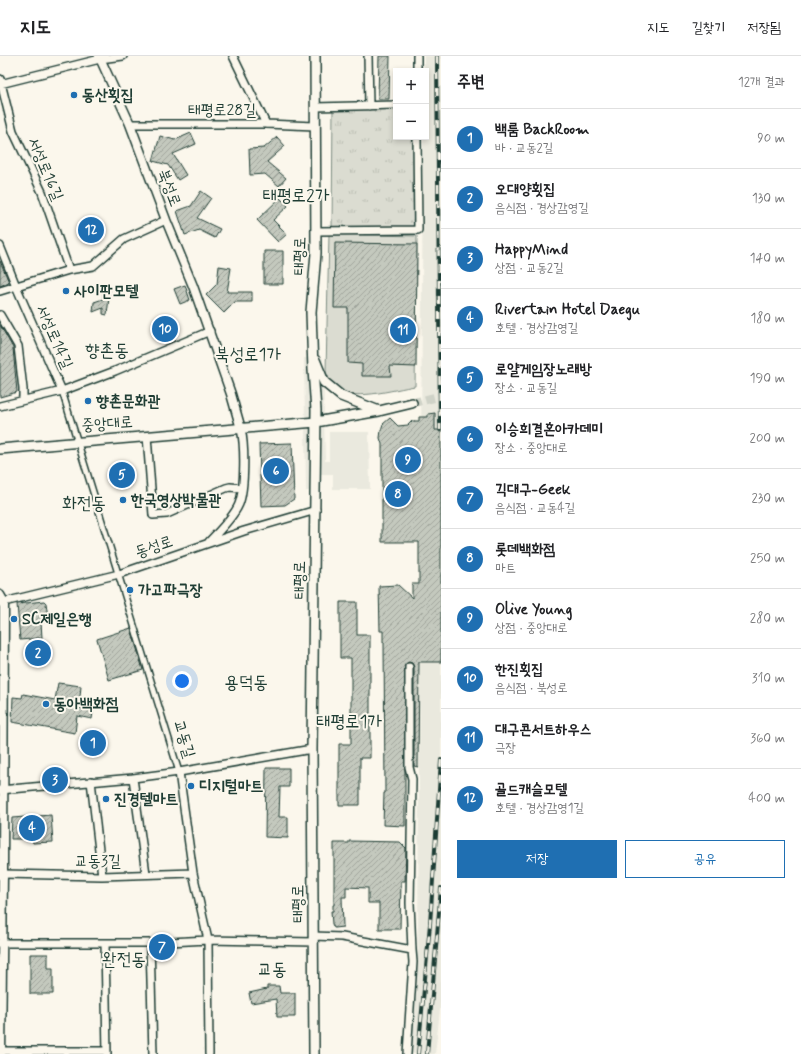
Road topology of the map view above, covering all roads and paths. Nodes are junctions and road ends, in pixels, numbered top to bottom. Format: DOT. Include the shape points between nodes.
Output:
graph roads {
  1 [pos="124,56"];
  2 [pos="233,56"];
  3 [pos="315,56"];
  4 [pos="368,56"];
  5 [pos="417,56"];
  6 [pos="100,57"];
  7 [pos="417,68"];
  8 [pos="0,82"];
  9 [pos="393,105"];
  10 [pos="315,106"];
  11 [pos="369,106"];
  12 [pos="130,124"];
  13 [pos="266,124"];
  14 [pos="315,126"];
  15 [pos="417,140"];
  16 [pos="166,220"];
  17 [pos="316,231"];
  18 [pos="0,246"];
  19 [pos="69,270"];
  20 [pos="16,286"];
  21 [pos="0,291"];
  22 [pos="0,316"];
  23 [pos="210,331"];
  24 [pos="313,353"];
  25 [pos="62,391"];
  26 [pos="23,400"];
  27 [pos="412,403"];
  28 [pos="0,406"];
  29 [pos="379,411"];
  30 [pos="316,422"];
  31 [pos="241,429"];
  32 [pos="148,436"];
  33 [pos="78,441"];
  34 [pos="0,449"];
  35 [pos="242,488"];
  36 [pos="316,510"];
  37 [pos="207,544"];
  38 [pos="119,574"];
  39 [pos="1,600"];
  40 [pos="409,667"];
  41 [pos="312,749"];
  42 [pos="180,772"];
  43 [pos="133,778"];
  44 [pos="91,781"];
  45 [pos="1,790"];
  46 [pos="193,873"];
  47 [pos="3,874"];
  48 [pos="146,874"];
  49 [pos="102,876"];
  50 [pos="313,939"];
  51 [pos="208,940"];
  52 [pos="1,943"];
  53 [pos="150,943"];
  54 [pos="105,944"];
  55 [pos="412,950"];
  56 [pos="107,1052"];
  57 [pos="1,1053"];
  58 [pos="153,1054"];
  59 [pos="209,1054"];
  60 [pos="314,1054"];
  61 [pos="407,1054"];
  1 -- 6 [label="street"];
  2 -- 13 [label="street"];
  3 -- 10 [label="main road, 태평로"];
  4 -- 11 [label="street"];
  5 -- 7 [label="street"];
  6 -- 8 [label="street"];
  6 -- 12 [label="street, 북성로"];
  8 -- 19 [label="street, 서성로16길" via="13,131 42,192"];
  9 -- 11 [label="street"];
  10 -- 11 [label="street"];
  10 -- 14 [label="main road, 태평로"];
  12 -- 13 [label="street, 태평로28길"];
  12 -- 16 [label="street, 북성로"];
  13 -- 14 [label="street, 태평로28길"];
  14 -- 17 [label="main road, 태평로"];
  15 -- 17 [label="street" via="418,230"];
  16 -- 19 [label="street" via="124,239 93,266"];
  16 -- 23 [label="street, 북성로"];
  17 -- 24 [label="main road, 태평로" via="311,312"];
  18 -- 20 [label="street, 서성로14길"];
  19 -- 20 [label="street"];
  20 -- 21 [label="street"];
  20 -- 25 [label="street, 서성로14길"];
  22 -- 26 [label="street" via="18,346"];
  23 -- 25 [label="street"];
  23 -- 31 [label="street, 북성로"];
  24 -- 29 [label="main road" via="324,382 341,396"];
  24 -- 30 [label="main road, 태평로"];
  25 -- 26 [label="street"];
  25 -- 33 [label="street, 서성로14길"];
  26 -- 28 [label="street"];
  27 -- 29 [label="main road, 중앙대로"];
  29 -- 30 [label="main road, 중앙대로"];
  30 -- 31 [label="main road, 중앙대로"];
  30 -- 36 [label="main road, 태평로"];
  31 -- 32 [label="main road, 중앙대로"];
  31 -- 35 [label="street" via="244,450"];
  32 -- 33 [label="main road, 중앙대로"];
  32 -- 35 [label="street" via="153,515 167,514 226,488"];
  33 -- 34 [label="main road, 중앙대로"];
  33 -- 38 [label="street, 교동길"];
  35 -- 37 [label="street" via="239,504 226,524"];
  36 -- 37 [label="street, 동성로"];
  36 -- 41 [label="main road, 태평로"];
  37 -- 38 [label="street, 동성로"];
  38 -- 39 [label="street, 동성로"];
  38 -- 42 [label="street, 교동길"];
  39 -- 45 [label="street"];
  40 -- 55 [label="street"];
  41 -- 42 [label="street"];
  41 -- 50 [label="main road, 태평로"];
  42 -- 43 [label="street"];
  42 -- 46 [label="street, 교동길"];
  43 -- 44 [label="street"];
  43 -- 48 [label="street"];
  44 -- 45 [label="street"];
  44 -- 49 [label="street"];
  45 -- 47 [label="street"];
  46 -- 48 [label="street, 교동3길"];
  46 -- 51 [label="street, 교동길"];
  47 -- 49 [label="street, 교동3길"];
  47 -- 52 [label="street"];
  48 -- 49 [label="street, 교동3길"];
  50 -- 51 [label="street"];
  50 -- 55 [label="street" via="342,937"];
  50 -- 60 [label="main road, 태평로"];
  51 -- 53 [label="street"];
  51 -- 59 [label="street, 교동길"];
  52 -- 54 [label="street"];
  52 -- 57 [label="street"];
  53 -- 54 [label="street"];
  53 -- 58 [label="street"];
  54 -- 56 [label="street"];
  55 -- 61 [label="street"];
  56 -- 57 [label="street"];
}
